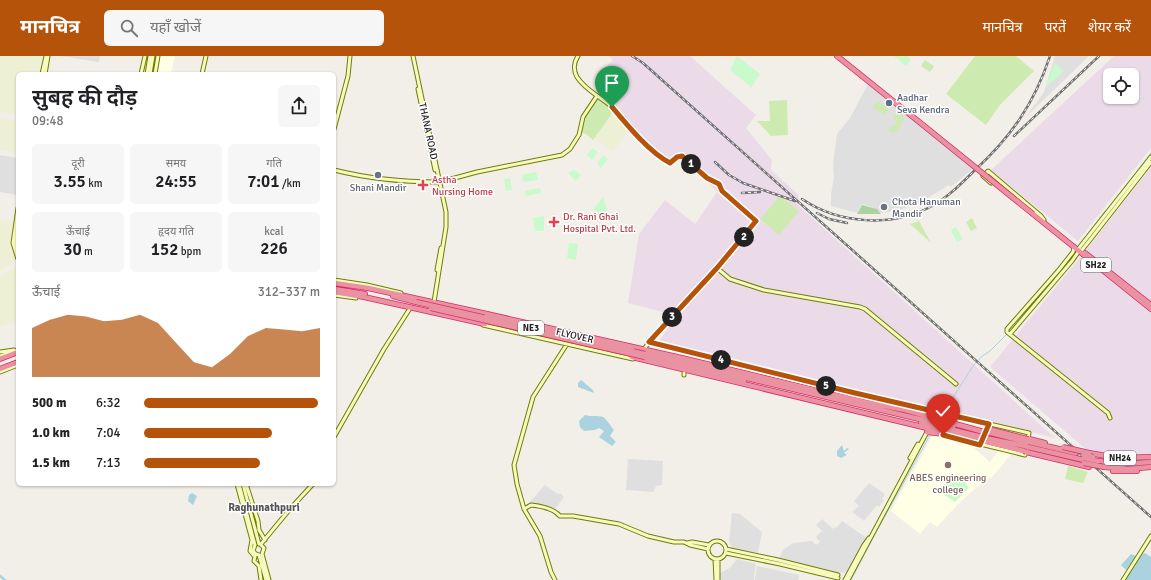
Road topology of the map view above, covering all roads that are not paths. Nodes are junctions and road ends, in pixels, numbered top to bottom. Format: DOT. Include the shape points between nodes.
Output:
graph roads {
  1 [pos="47,56"];
  2 [pos="145,56"];
  3 [pos="150,56"];
  4 [pos="153,56"];
  5 [pos="158,56"];
  6 [pos="205,56"];
  7 [pos="350,56"];
  8 [pos="412,56"];
  9 [pos="578,56"];
  10 [pos="837,56"];
  11 [pos="841,56"];
  12 [pos="44,72"];
  13 [pos="142,72"];
  14 [pos="147,72"];
  15 [pos="150,72"];
  16 [pos="155,72"];
  17 [pos="202,72"];
  18 [pos="597,96"];
  19 [pos="336,121"];
  20 [pos="922,124"];
  21 [pos="1151,156"];
  22 [pos="1151,162"];
  23 [pos="336,170"];
  24 [pos="439,181"];
  25 [pos="1042,220"];
  26 [pos="16,222"];
  27 [pos="1079,249"];
  28 [pos="16,253"];
  29 [pos="717,268"];
  30 [pos="1117,280"];
  31 [pos="336,283"];
  32 [pos="336,283"];
  33 [pos="336,283"];
  34 [pos="336,289"];
  35 [pos="336,293"];
  36 [pos="336,293"];
  37 [pos="403,295"];
  38 [pos="433,301"];
  39 [pos="401,305"];
  40 [pos="1151,305"];
  41 [pos="465,309"];
  42 [pos="1151,309"];
  43 [pos="409,310"];
  44 [pos="457,317"];
  45 [pos="565,329"];
  46 [pos="1009,333"];
  47 [pos="649,342"];
  48 [pos="563,344"];
  49 [pos="16,351"];
  50 [pos="0,352"];
  51 [pos="16,352"];
  52 [pos="645,354"];
  53 [pos="16,357"];
  54 [pos="0,358"];
  55 [pos="664,360"];
  56 [pos="0,362"];
  57 [pos="16,362"];
  58 [pos="16,362"];
  59 [pos="700,362"];
  60 [pos="0,366"];
  61 [pos="16,366"];
  62 [pos="716,366"];
  63 [pos="0,370"];
  64 [pos="694,373"];
  65 [pos="715,378"];
  66 [pos="956,384"];
  67 [pos="895,408"];
  68 [pos="883,416"];
  69 [pos="1110,418"];
  70 [pos="919,424"];
  71 [pos="989,424"];
  72 [pos="932,428"];
  73 [pos="927,432"];
  74 [pos="336,433"];
  75 [pos="941,434"];
  76 [pos="952,434"];
  77 [pos="984,435"];
  78 [pos="976,436"];
  79 [pos="1027,446"];
  80 [pos="1091,455"];
  81 [pos="1084,460"];
  82 [pos="1151,464"];
  83 [pos="1102,465"];
  84 [pos="902,478"];
  85 [pos="238,486"];
  86 [pos="239,486"];
  87 [pos="244,486"];
  88 [pos="247,486"];
  89 [pos="311,486"];
  90 [pos="524,509"];
  91 [pos="258,532"];
  92 [pos="1151,536"];
  93 [pos="265,540"];
  94 [pos="687,543"];
  95 [pos="258,544"];
  96 [pos="709,545"];
  97 [pos="708,549"];
  98 [pos="726,551"];
  99 [pos="256,556"];
  100 [pos="717,559"];
  101 [pos="843,578"];
  102 [pos="261,580"];
  103 [pos="266,580"];
  104 [pos="269,580"];
  105 [pos="555,580"];
  106 [pos="717,580"];
  107 [pos="1123,580"];
  1 -- 12 [label="street"];
  2 -- 13 [label="street"];
  3 -- 14 [label="street"];
  4 -- 15 [label="street"];
  5 -- 16 [label="street"];
  6 -- 17 [label="street"];
  7 -- 19 [label="street" via="348,76"];
  8 -- 24 [label="street, THANA ROAD"];
  9 -- 18 [label="street" via="574,70 577,77"];
  10 -- 20 [label="highway, SH22"];
  11 -- 20 [label="highway, SH22"];
  18 -- 24 [label="street" via="583,117 579,135 562,153"];
  18 -- 29 [label="street" via="612,107 631,130 662,158 670,163 682,156 707,178 719,184 722,191 756,221"];
  20 -- 25 [label="highway, SH22, bridge"];
  21 -- 27 [label="street"];
  22 -- 27 [label="street"];
  23 -- 24 [label="street" via="373,179"];
  24 -- 38 [label="street, THANA ROAD" via="446,212 446,227"];
  25 -- 25 [label="street" via="1034,217 983,176 988,171 1041,216"];
  25 -- 27 [label="highway, SH22"];
  26 -- 28 [label="street" via="13,243"];
  27 -- 30 [label="highway, SH22"];
  27 -- 46 [label="street"];
  27 -- 46 [label="street" via="1073,252 1007,330"];
  29 -- 47 [label="street"];
  29 -- 66 [label="street" via="730,279 764,290 860,306"];
  30 -- 40 [label="highway, SH22"];
  30 -- 42 [label="highway, SH22"];
  31 -- 37 [label="highway"];
  32 -- 37 [label="street" via="367,285"];
  33 -- 52 [label="highway, NE3, bridge"];
  34 -- 52 [label="highway, NE3, bridge"];
  35 -- 39 [label="highway"];
  36 -- 39 [label="street" via="395,306"];
  37 -- 38 [label="highway, FLYOVER"];
  38 -- 41 [label="highway, FLYOVER"];
  39 -- 44 [label="highway, FLYOVER"];
  41 -- 45 [label="street"];
  41 -- 52 [label="highway, FLYOVER, bridge" via="633,347"];
  43 -- 74 [label="street"];
  44 -- 48 [label="street"];
  44 -- 52 [label="highway, FLYOVER, bridge" via="632,357"];
  45 -- 48 [label="street"];
  45 -- 52 [label="street"];
  46 -- 69 [label="street" via="1108,413"];
  47 -- 52 [label="street"];
  47 -- 71 [label="street" via="688,354"];
  48 -- 52 [label="street"];
  48 -- 90 [label="street" via="532,397 515,458 514,468"];
  49 -- 50 [label="street"];
  51 -- 54 [label="highway"];
  52 -- 55 [label="highway, NE3"];
  52 -- 59 [label="highway"];
  52 -- 64 [label="highway"];
  53 -- 56 [label="highway"];
  55 -- 59 [label="highway" via="672,358"];
  55 -- 64 [label="highway" via="666,364"];
  55 -- 70 [label="highway, NE3"];
  55 -- 77 [label="highway, NE3"];
  57 -- 60 [label="highway"];
  58 -- 63 [label="highway"];
  59 -- 62 [label="highway"];
  61 -- 63 [label="street"];
  62 -- 67 [label="highway"];
  62 -- 67 [label="street"];
  64 -- 65 [label="highway"];
  65 -- 68 [label="highway"];
  65 -- 68 [label="street" via="864,414"];
  67 -- 77 [label="highway" via="943,420"];
  68 -- 70 [label="highway"];
  70 -- 72 [label="highway"];
  70 -- 78 [label="highway"];
  70 -- 84 [label="street" via="925,432"];
  71 -- 77 [label="street"];
  71 -- 79 [label="street" via="1030,433"];
  72 -- 73 [label="street"];
  72 -- 76 [label="highway"];
  72 -- 78 [label="highway"];
  73 -- 75 [label="highway"];
  73 -- 84 [label="street"];
  75 -- 76 [label="highway"];
  75 -- 77 [label="street"];
  76 -- 77 [label="highway"];
  77 -- 78 [label="highway, NE3"];
  77 -- 79 [label="highway, NE3"];
  77 -- 79 [label="street"];
  77 -- 79 [label="highway, NE3" via="999,441"];
  79 -- 80 [label="highway, bridge"];
  79 -- 80 [label="highway, bridge" via="1063,447"];
  79 -- 81 [label="highway, NE3"];
  79 -- 83 [label="highway, bridge" via="1089,467"];
  80 -- 82 [label="highway"];
  81 -- 83 [label="highway, NE3, bridge"];
  81 -- 83 [label="highway, NH24, bridge"];
  82 -- 83 [label="highway, NE3"];
  82 -- 83 [label="highway" via="1129,472"];
  84 -- 101 [label="street" via="869,538"];
  85 -- 99 [label="street" via="252,540 250,551"];
  86 -- 95 [label="street"];
  87 -- 91 [label="street"];
  88 -- 91 [label="street" via="258,521"];
  89 -- 93 [label="street"];
  90 -- 94 [label="street" via="531,504 546,507 560,516 619,524 648,536"];
  90 -- 105 [label="street" via="540,536"];
  91 -- 93 [label="street"];
  91 -- 95 [label="street"];
  92 -- 107 [label="street"];
  93 -- 95 [label="street"];
  94 -- 96 [label="street"];
  94 -- 97 [label="street"];
  95 -- 99 [label="street" via="253,550"];
  95 -- 104 [label="street" via="264,548 262,554"];
  96 -- 97 [label="street"];
  96 -- 98 [label="street" via="720,542 724,544"];
  97 -- 100 [label="street" via="710,556"];
  98 -- 100 [label="street"];
  98 -- 101 [label="street" via="778,560"];
  99 -- 102 [label="street" via="254,562 258,566"];
  99 -- 103 [label="street"];
  100 -- 106 [label="street"];
}
